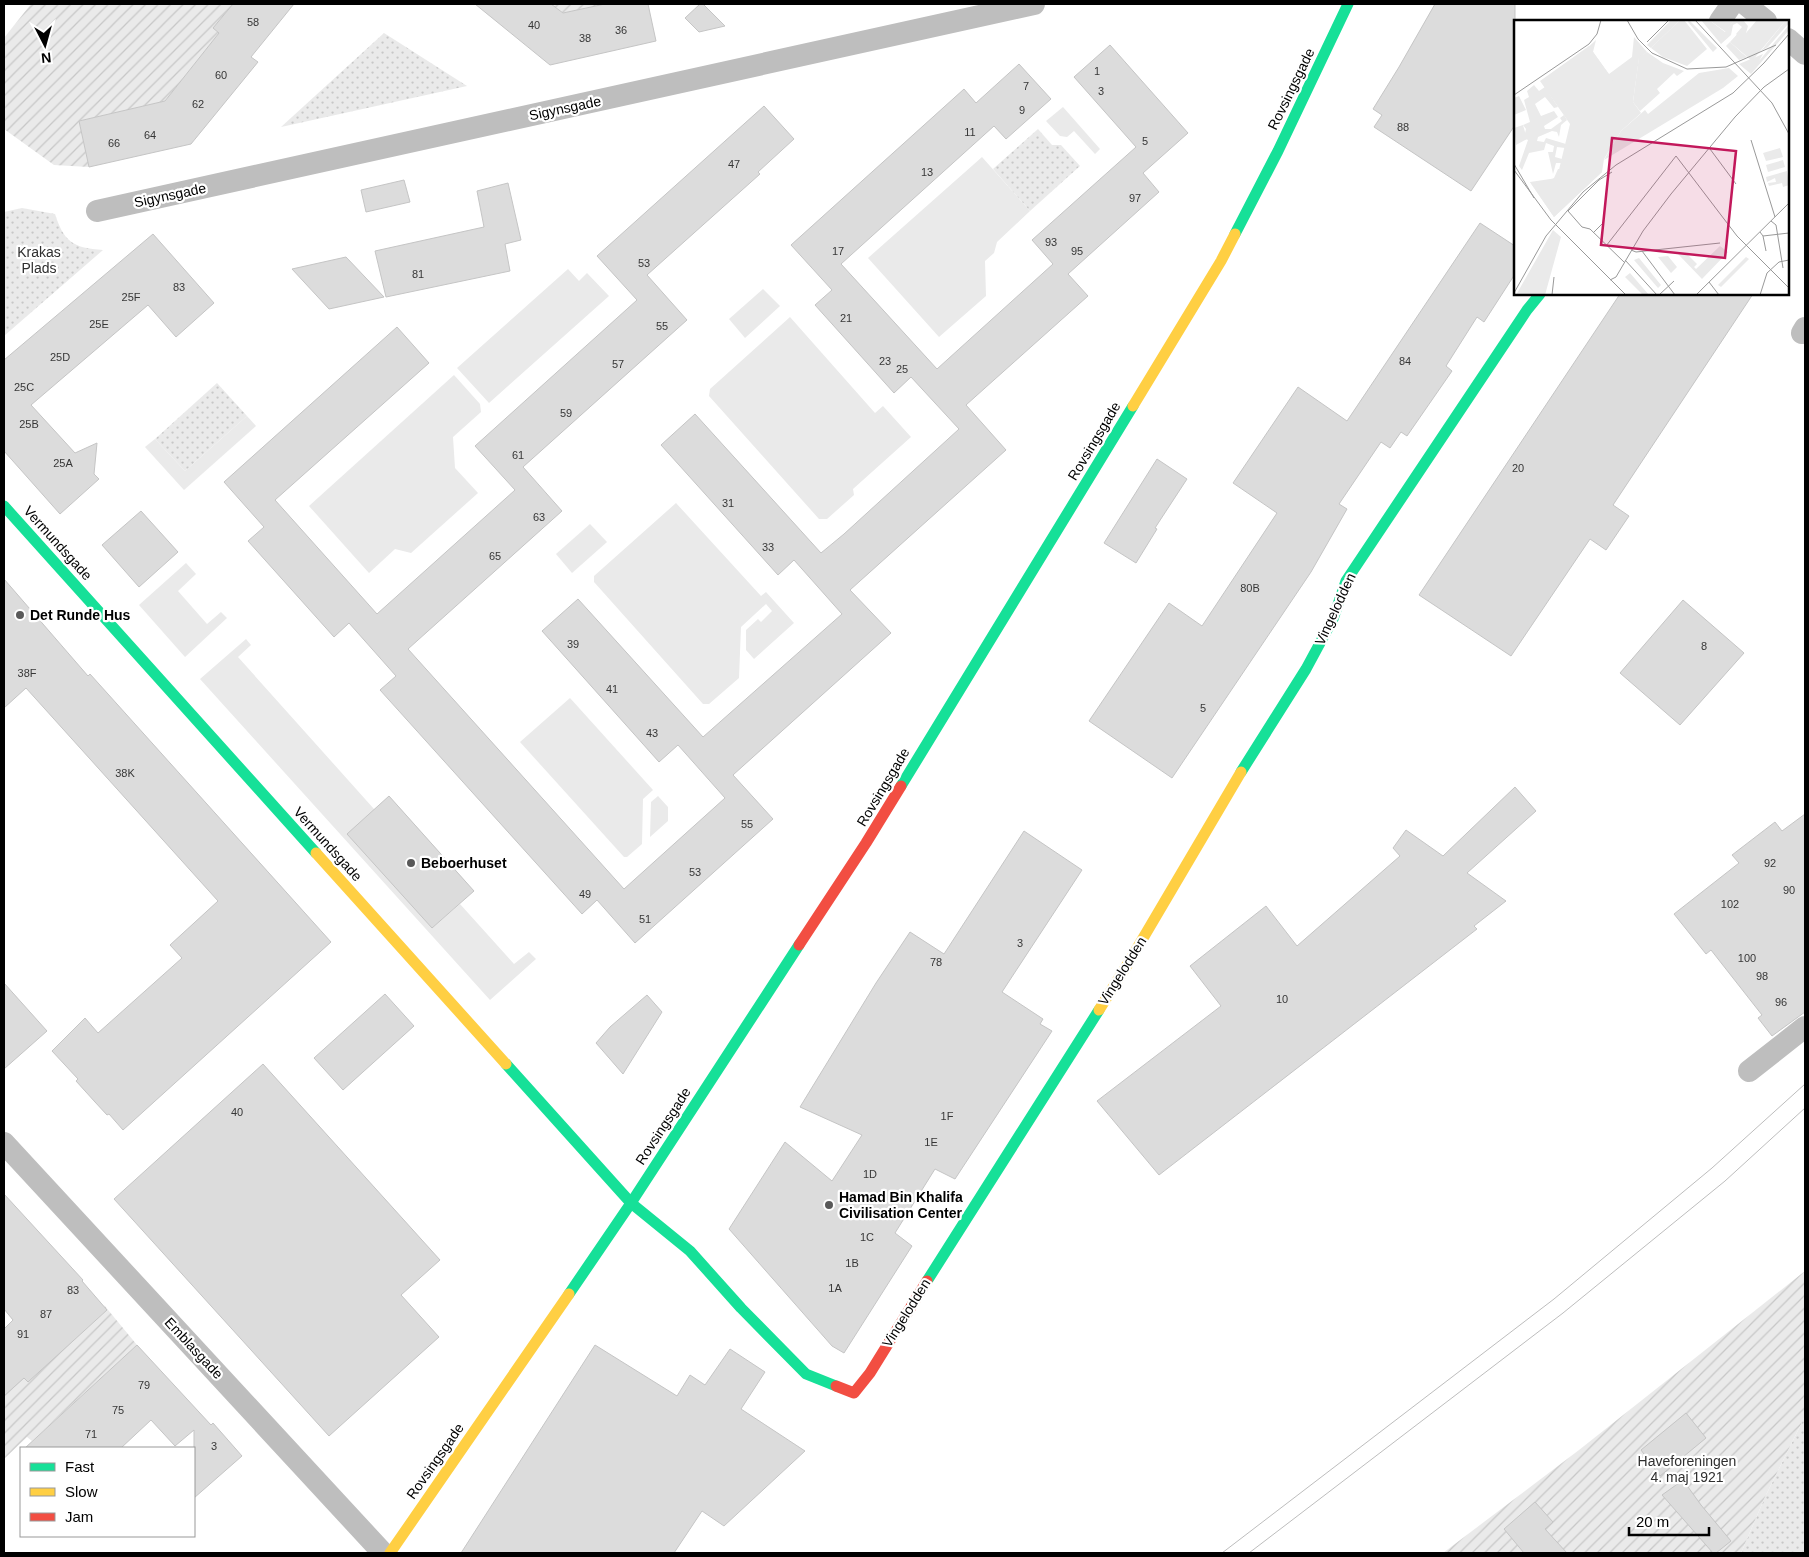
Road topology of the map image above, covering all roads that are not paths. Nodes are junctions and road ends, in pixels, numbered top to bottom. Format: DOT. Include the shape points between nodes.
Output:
graph roads {
  1 [pos="1034,4"];
  2 [pos="1348,4"];
  3 [pos="1732,4"];
  4 [pos="1745,4"];
  5 [pos="1721,20"];
  6 [pos="1765,20"];
  7 [pos="1789,40"];
  8 [pos="1805,54"];
  9 [pos="97,211"];
  10 [pos="1539,295"];
  11 [pos="4,506"];
  12 [pos="1805,1027"];
  13 [pos="1749,1071"];
  14 [pos="4,1143"];
  15 [pos="631,1203"];
  16 [pos="383,1553"];
  17 [pos="390,1553"];
  1 -- 9 [label="street, Sigynsgade"];
  2 -- 15 [label="street, Rovsingsgade" via="1278,151 1221,260 866,844"];
  3 -- 5 [label="street"];
  4 -- 6 [label="street"];
  7 -- 8 [label="street"];
  10 -- 15 [label="street, Vingelodden" via="1346,581 1333,619 1306,669 1257,745 1129,962 870,1373 854,1393 806,1374 690,1251"];
  11 -- 15 [label="street, Vermundsgade"];
  12 -- 13 [label="street"];
  14 -- 16 [label="street, Emblasgade"];
  15 -- 17 [label="street, Rovsingsgade"];
}
